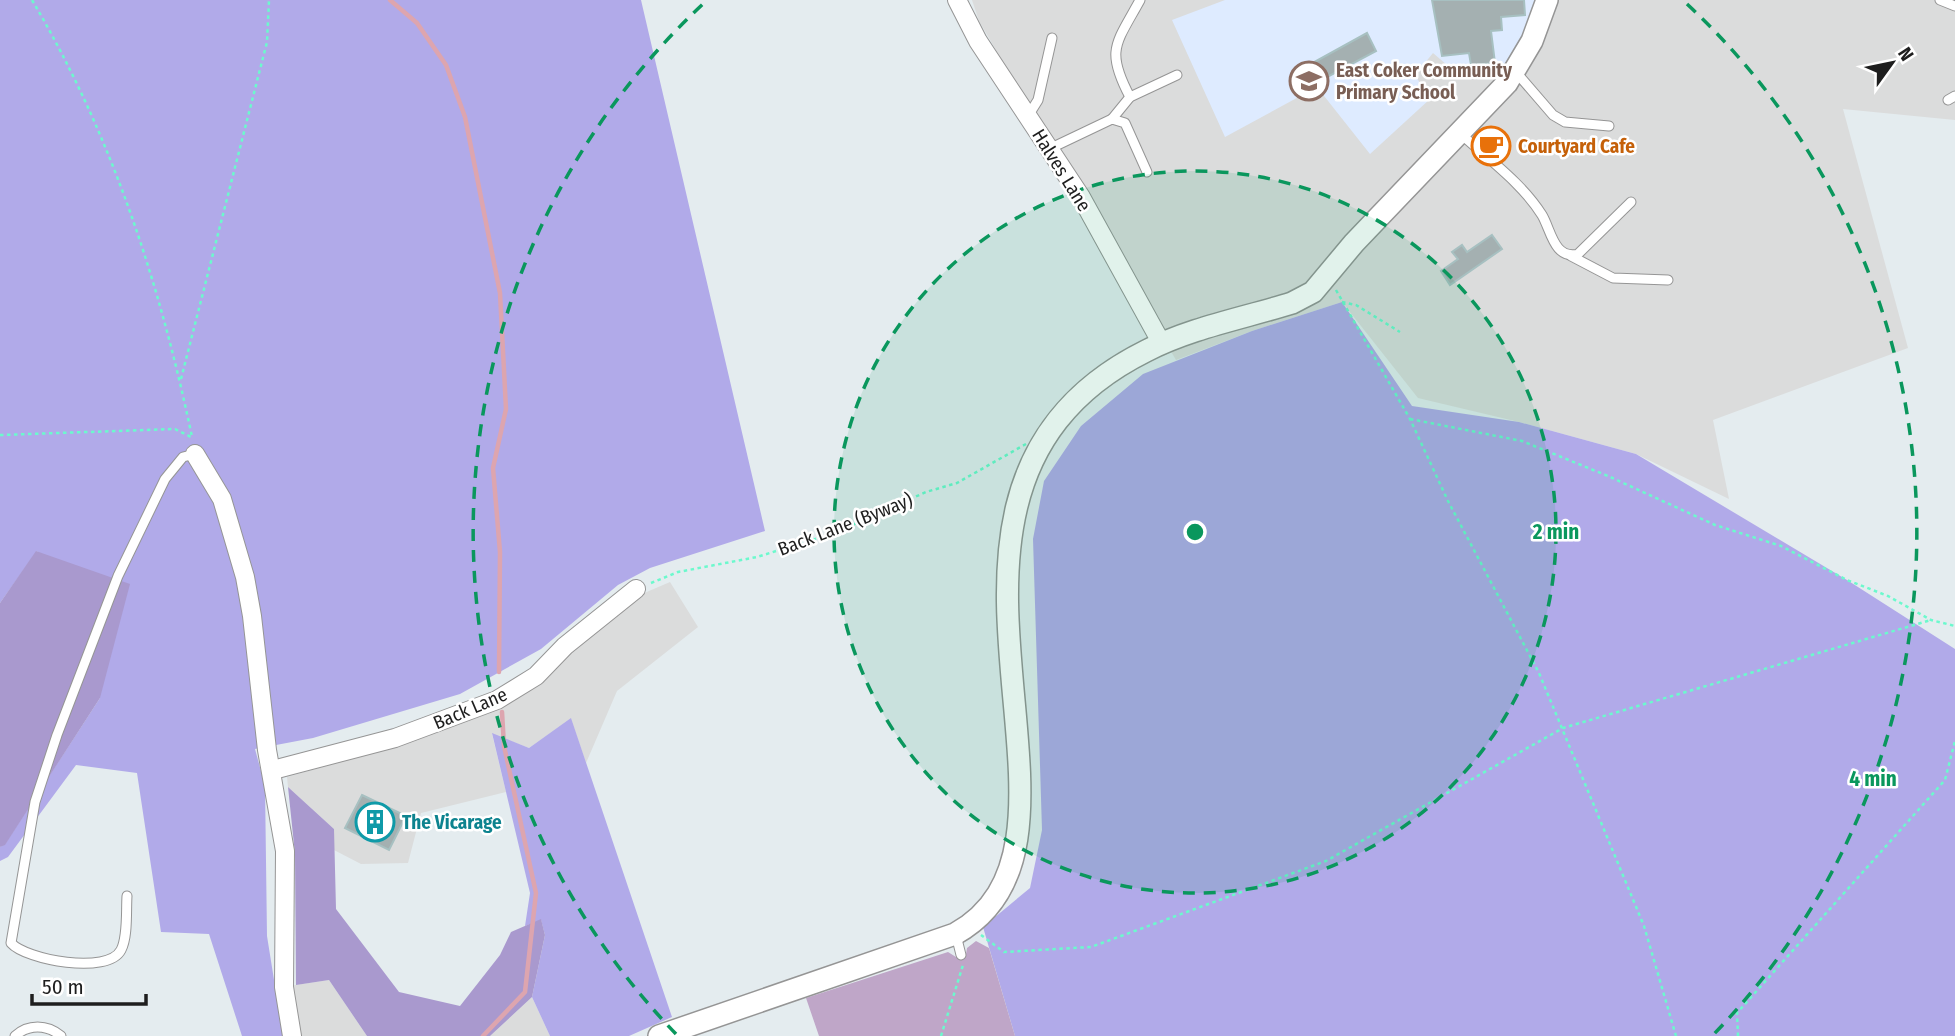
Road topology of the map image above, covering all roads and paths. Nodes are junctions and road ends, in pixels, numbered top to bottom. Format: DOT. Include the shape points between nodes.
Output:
graph roads {
  1 [pos="32,0"];
  2 [pos="268,0"];
  3 [pos="957,0"];
  4 [pos="1140,0"];
  5 [pos="1547,0"];
  6 [pos="1940,0"];
  7 [pos="1955,6"];
  8 [pos="1052,38"];
  9 [pos="1515,71"];
  10 [pos="1177,75"];
  11 [pos="1130,97"];
  12 [pos="1028,116"];
  13 [pos="1112,119"];
  14 [pos="1609,125"];
  15 [pos="1459,133"];
  16 [pos="1049,149"];
  17 [pos="1147,172"];
  18 [pos="1631,202"];
  19 [pos="1571,256"];
  20 [pos="1328,275"];
  21 [pos="1668,280"];
  22 [pos="1342,302"];
  23 [pos="1400,332"];
  24 [pos="1162,344"];
  25 [pos="181,382"];
  26 [pos="1410,419"];
  27 [pos="0,435"];
  28 [pos="1046,438"];
  29 [pos="194,445"];
  30 [pos="636,589"];
  31 [pos="1931,620"];
  32 [pos="1955,626"];
  33 [pos="1563,728"];
  34 [pos="1955,741"];
  35 [pos="273,770"];
  36 [pos="127,896"];
  37 [pos="963,929"];
  38 [pos="961,955"];
  39 [pos="15,1036"];
  40 [pos="61,1036"];
  41 [pos="292,1036"];
  42 [pos="659,1036"];
  43 [pos="941,1036"];
  44 [pos="1676,1036"];
  45 [pos="1738,1036"];
  1 -- 25 [label="path" via="83,93 117,172"];
  2 -- 25 [label="path" via="267,41"];
  3 -- 12 [label="street, Halves Lane"];
  4 -- 11 [label="lane" via="1113,58"];
  5 -- 9 [label="street"];
  6 -- 7 [label="lane"];
  8 -- 12 [label="lane" via="1038,100"];
  9 -- 14 [label="lane" via="1553,115 1565,121"];
  9 -- 15 [label="street"];
  10 -- 11 [label="lane"];
  11 -- 13 [label="lane"];
  12 -- 16 [label="street, Halves Lane"];
  13 -- 16 [label="lane"];
  13 -- 17 [label="lane" via="1125,123"];
  15 -- 19 [label="lane" via="1530,198 1557,248"];
  15 -- 20 [label="street"];
  16 -- 24 [label="street, Halves Lane" via="1081,197"];
  18 -- 19 [label="lane"];
  19 -- 21 [label="lane" via="1613,278"];
  20 -- 22 [label="path"];
  20 -- 24 [label="street" via="1313,292 1292,303"];
  22 -- 23 [label="path" via="1356,305"];
  22 -- 26 [label="path"];
  24 -- 28 [label="street" via="1091,388"];
  25 -- 29 [label="path"];
  26 -- 31 [label="path" via="1522,441 1715,525 1781,546"];
  26 -- 33 [label="path"];
  27 -- 29 [label="path" via="175,429"];
  28 -- 30 [label="path, Back Lane (Byway)" via="1002,456 957,483 834,533 757,557 678,572"];
  28 -- 37 [label="street" via="1030,463 1020,492 1008,552 1019,836 1003,888"];
  29 -- 35 [label="street" via="222,499 245,578"];
  29 -- 36 [label="lane" via="165,479 118,576 57,735 35,802 10,943 18,952 41,957 96,965 113,959 122,949"];
  30 -- 35 [label="street, Back Lane" via="565,646 536,676 496,700 395,738"];
  31 -- 32 [label="path"];
  31 -- 33 [label="path"];
  33 -- 37 [label="path" via="1326,861 1091,947 1004,952"];
  33 -- 44 [label="path" via="1644,926"];
  34 -- 45 [label="path" via="1945,780 1737,1013"];
  35 -- 41 [label="street" via="285,851 284,986"];
  37 -- 38 [label="lane"];
  37 -- 42 [label="street"];
  38 -- 43 [label="path" via="963,972"];
  39 -- 40 [label="lane" via="34,1027"];
}
